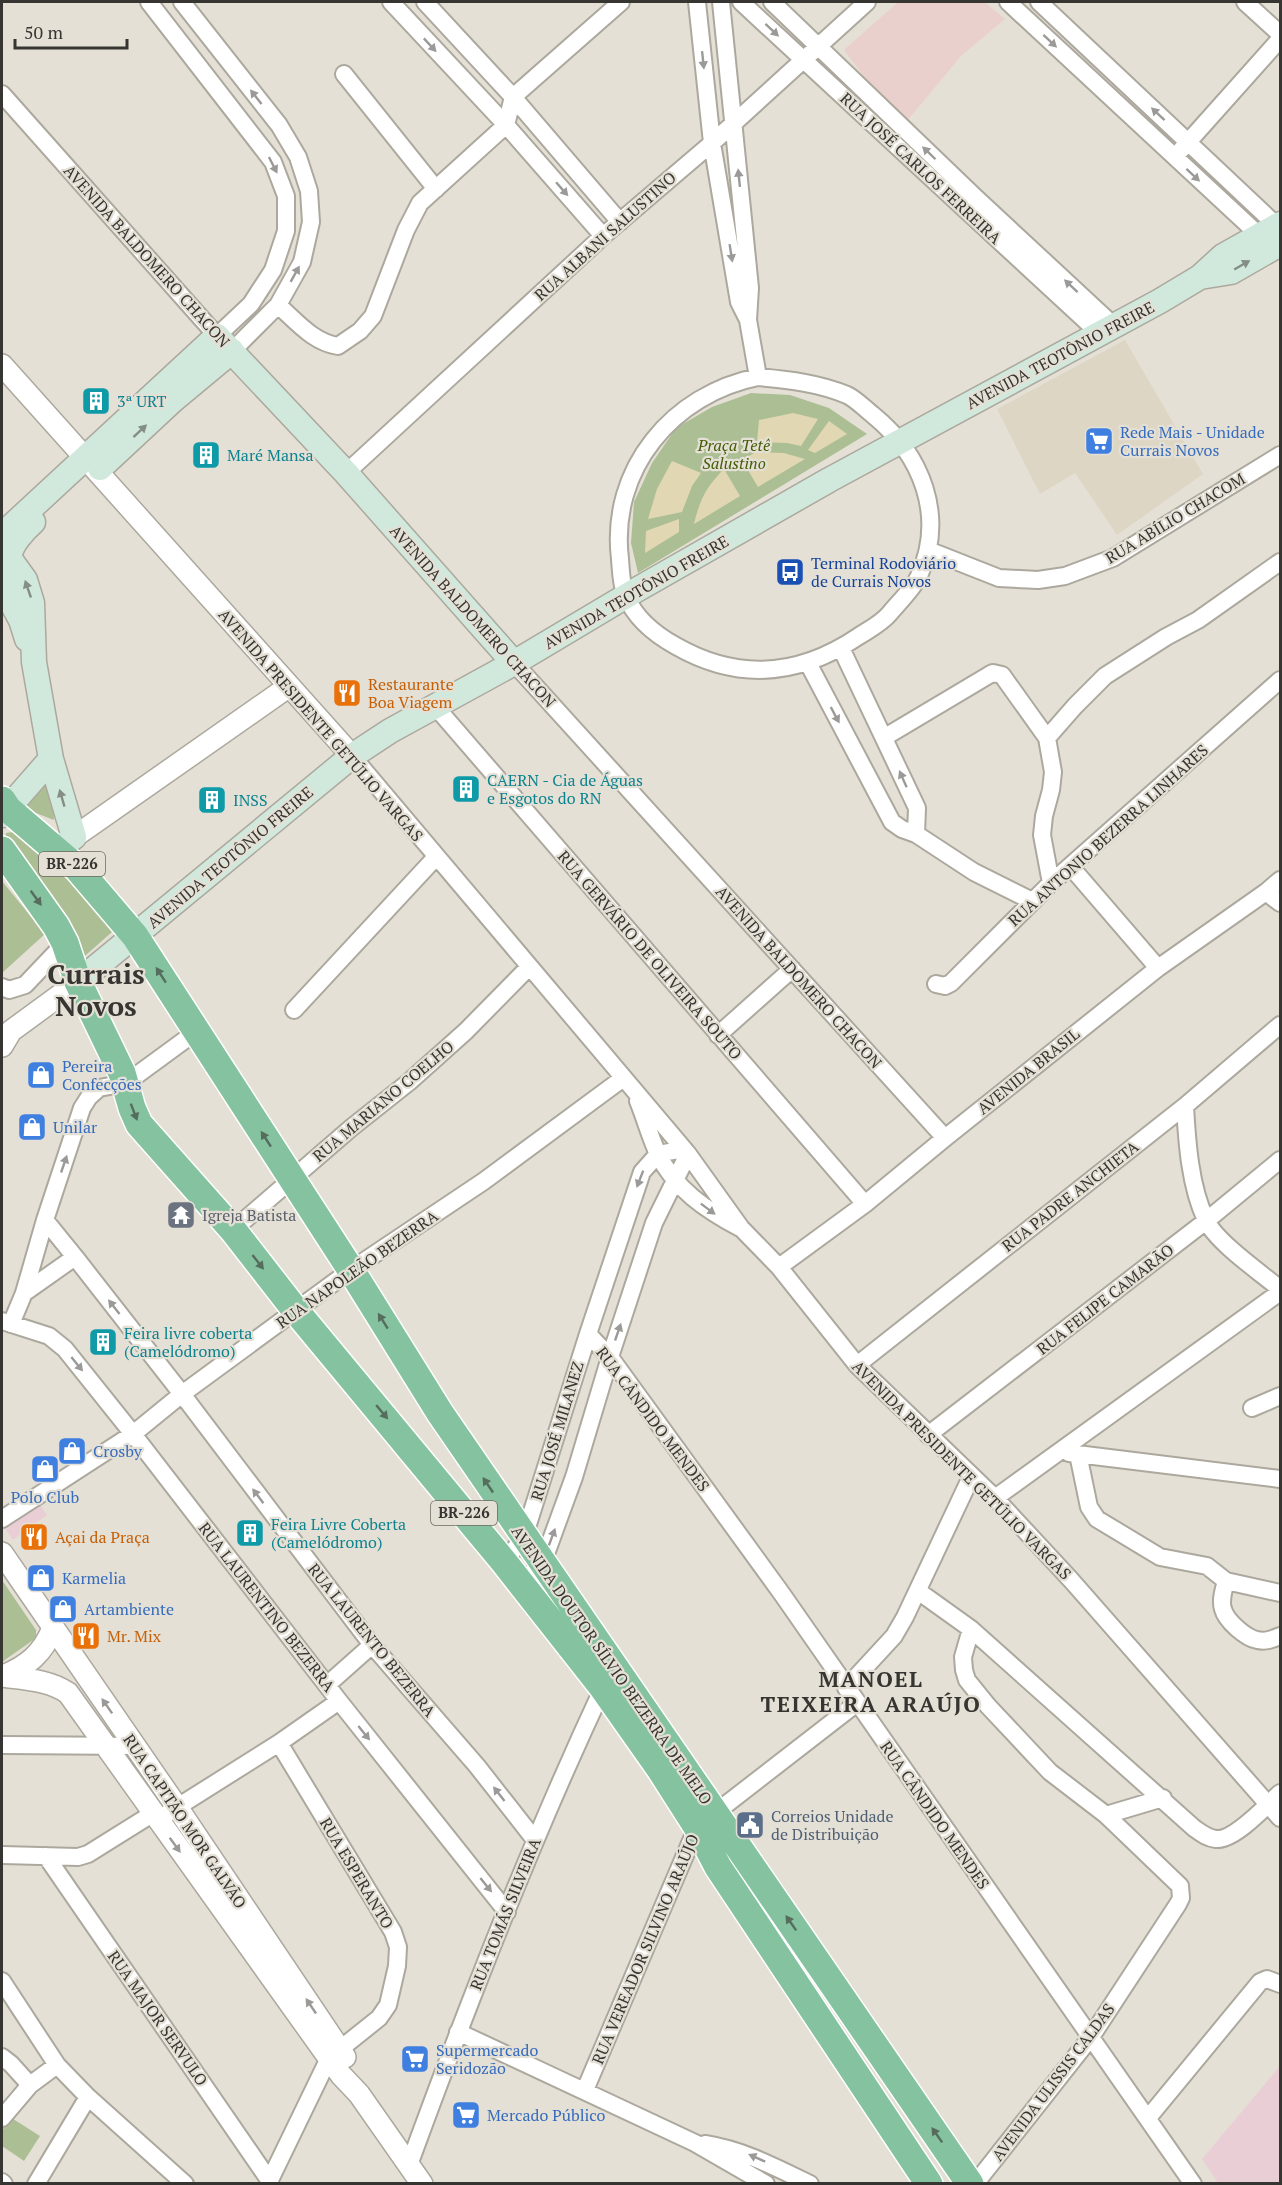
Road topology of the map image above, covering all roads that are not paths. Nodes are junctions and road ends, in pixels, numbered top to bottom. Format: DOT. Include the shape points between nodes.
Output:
graph roads {
  1 [pos="149,2"];
  2 [pos="182,2"];
  3 [pos="391,2"];
  4 [pos="424,2"];
  5 [pos="621,2"];
  6 [pos="697,2"];
  7 [pos="721,2"];
  8 [pos="741,2"];
  9 [pos="772,2"];
  10 [pos="867,2"];
  11 [pos="1008,2"];
  12 [pos="1245,2"];
  13 [pos="1041,3"];
  14 [pos="1028,20"];
  15 [pos="1281,34"];
  16 [pos="1281,39"];
  17 [pos="817,45"];
  18 [pos="803,58"];
  19 [pos="1101,60"];
  20 [pos="344,74"];
  21 [pos="1087,76"];
  22 [pos="2,94"];
  23 [pos="509,111"];
  24 [pos="733,124"];
  25 [pos="1188,142"];
  26 [pos="712,143"];
  27 [pos="1175,158"];
  28 [pos="436,189"];
  29 [pos="620,222"];
  30 [pos="1274,232"];
  31 [pos="603,236"];
  32 [pos="278,305"];
  33 [pos="748,320"];
  34 [pos="1107,330"];
  35 [pos="225,344"];
  36 [pos="2,365"];
  37 [pos="758,377"];
  38 [pos="901,441"];
  39 [pos="1281,454"];
  40 [pos="91,465"];
  41 [pos="345,473"];
  42 [pos="928,550"];
  43 [pos="5,556"];
  44 [pos="1281,562"];
  45 [pos="2,585"];
  46 [pos="626,597"];
  47 [pos="842,648"];
  48 [pos="34,662"];
  49 [pos="514,663"];
  50 [pos="808,663"];
  51 [pos="1281,680"];
  52 [pos="288,687"];
  53 [pos="435,706"];
  54 [pos="885,737"];
  55 [pos="1047,738"];
  56 [pos="352,756"];
  57 [pos="51,759"];
  58 [pos="4,808"];
  59 [pos="916,834"];
  60 [pos="65,844"];
  61 [pos="2,850"];
  62 [pos="436,857"];
  63 [pos="1071,867"];
  64 [pos="1281,880"];
  65 [pos="1051,883"];
  66 [pos="1266,892"];
  67 [pos="1032,901"];
  68 [pos="1281,903"];
  69 [pos="135,936"];
  70 [pos="65,943"];
  71 [pos="529,967"];
  72 [pos="1158,968"];
  73 [pos="792,969"];
  74 [pos="78,982"];
  75 [pos="936,984"];
  76 [pos="5,989"];
  77 [pos="294,1010"];
  78 [pos="1281,1025"];
  79 [pos="197,1031"];
  80 [pos="718,1035"];
  81 [pos="6,1038"];
  82 [pos="622,1079"];
  83 [pos="126,1083"];
  84 [pos="635,1092"];
  85 [pos="1185,1106"];
  86 [pos="945,1138"];
  87 [pos="686,1151"];
  88 [pos="658,1154"];
  89 [pos="1281,1160"];
  90 [pos="291,1178"];
  91 [pos="674,1180"];
  92 [pos="865,1204"];
  93 [pos="45,1220"];
  94 [pos="1206,1221"];
  95 [pos="741,1228"];
  96 [pos="232,1230"];
  97 [pos="75,1257"];
  98 [pos="779,1267"];
  99 [pos="351,1270"];
  100 [pos="1281,1291"];
  101 [pos="24,1293"];
  102 [pos="296,1311"];
  103 [pos="6,1322"];
  104 [pos="588,1334"];
  105 [pos="610,1357"];
  106 [pos="857,1365"];
  107 [pos="182,1394"];
  108 [pos="1281,1396"];
  109 [pos="1252,1408"];
  110 [pos="440,1413"];
  111 [pos="133,1434"];
  112 [pos="928,1436"];
  113 [pos="408,1443"];
  114 [pos="1056,1452"];
  115 [pos="1078,1454"];
  116 [pos="971,1477"];
  117 [pos="1281,1479"];
  118 [pos="994,1497"];
  119 [pos="2,1519"];
  120 [pos="524,1537"];
  121 [pos="2,1553"];
  122 [pos="504,1562"];
  123 [pos="543,1562"];
  124 [pos="1226,1581"];
  125 [pos="520,1585"];
  126 [pos="918,1591"];
  127 [pos="1281,1593"];
  128 [pos="54,1628"];
  129 [pos="971,1629"];
  130 [pos="1281,1636"];
  131 [pos="372,1645"];
  132 [pos="2,1676"];
  133 [pos="611,1681"];
  134 [pos="327,1685"];
  135 [pos="846,1688"];
  136 [pos="339,1701"];
  137 [pos="857,1704"];
  138 [pos="279,1743"];
  139 [pos="2,1745"];
  140 [pos="105,1746"];
  141 [pos="135,1746"];
  142 [pos="1163,1798"];
  143 [pos="1274,1798"];
  144 [pos="177,1807"];
  145 [pos="1106,1815"];
  146 [pos="155,1817"];
  147 [pos="1281,1818"];
  148 [pos="706,1820"];
  149 [pos="535,1840"];
  150 [pos="2,1855"];
  151 [pos="46,1856"];
  152 [pos="507,1912"];
  153 [pos="244,1924"];
  154 [pos="810,1952"];
  155 [pos="786,1968"];
  156 [pos="2,1981"];
  157 [pos="1277,1982"];
  158 [pos="854,2015"];
  159 [pos="458,2032"];
  160 [pos="828,2032"];
  161 [pos="1091,2037"];
  162 [pos="334,2054"];
  163 [pos="2,2057"];
  164 [pos="57,2065"];
  165 [pos="30,2085"];
  166 [pos="585,2090"];
  167 [pos="906,2091"];
  168 [pos="88,2097"];
  169 [pos="881,2112"];
  170 [pos="2,2118"];
  171 [pos="1148,2118"];
  172 [pos="695,2143"];
  173 [pos="409,2165"];
  174 [pos="268,2182"];
  175 [pos="36,2184"];
  176 [pos="185,2184"];
  177 [pos="422,2184"];
  178 [pos="766,2184"];
  179 [pos="810,2184"];
  180 [pos="928,2184"];
  181 [pos="973,2184"];
  182 [pos="1193,2184"];
  1 -- 35 [label="street, one-way" via="273,162 286,196 286,231 273,270"];
  32 -- 2 [label="street, one-way" via="302,262 311,222 309,191 298,157 279,125"];
  3 -- 23 [label="street, one-way"];
  4 -- 23 [label="street"];
  5 -- 23 [label="street"];
  6 -- 26 [label="street, one-way"];
  7 -- 24 [label="street"];
  8 -- 18 [label="street, RUA JOSÉ CARLOS FERREIRA, one-way"];
  9 -- 17 [label="street, RUA JOSÉ CARLOS FERREIRA"];
  10 -- 17 [label="street, RUA ALBANI SALUSTINO"];
  11 -- 14 [label="street"];
  12 -- 15 [label="street"];
  13 -- 14 [label="street"];
  13 -- 19 [label="street"];
  14 -- 21 [label="street, one-way"];
  16 -- 25 [label="street"];
  17 -- 18 [label="street, RUA ALBANI SALUSTINO"];
  34 -- 17 [label="street, RUA JOSÉ CARLOS FERREIRA, one-way"];
  18 -- 24 [label="street, RUA ALBANI SALUSTINO"];
  18 -- 34 [label="street, RUA JOSÉ CARLOS FERREIRA"];
  19 -- 21 [label="street"];
  25 -- 19 [label="street, one-way"];
  20 -- 28 [label="street"];
  21 -- 27 [label="street"];
  22 -- 35 [label="street, AVENIDA BALDOMERO CHACON"];
  23 -- 28 [label="street"];
  23 -- 29 [label="street"];
  23 -- 31 [label="street, one-way"];
  24 -- 26 [label="street, RUA ALBANI SALUSTINO"];
  33 -- 24 [label="street, one-way" via="750,288"];
  25 -- 27 [label="street"];
  25 -- 30 [label="street"];
  26 -- 29 [label="street, RUA ALBANI SALUSTINO"];
  26 -- 33 [label="street, one-way" via="739,302"];
  27 -- 30 [label="street, one-way"];
  28 -- 32 [label="street" via="413,214 373,316 347,341 338,346 325,343"];
  29 -- 31 [label="street, RUA ALBANI SALUSTINO"];
  30 -- 34 [label="main road, AVENIDA TEOTÔNIO FREIRE" via="1231,272 1200,277"];
  31 -- 41 [label="street, RUA ALBANI SALUSTINO"];
  32 -- 35 [label="street"];
  33 -- 37 [label="street"];
  34 -- 38 [label="main road, AVENIDA TEOTÔNIO FREIRE"];
  35 -- 40 [label="main road"];
  35 -- 41 [label="main road, AVENIDA BALDOMERO CHACON"];
  36 -- 40 [label="street, AVENIDA PRESIDENTE GETÚLIO VARGAS"];
  37 -- 38 [label="street" via="810,383 849,396"];
  37 -- 46 [label="street" via="733,382 682,411 657,434 637,465 622,502 617,541"];
  38 -- 42 [label="street" via="923,481 932,520"];
  38 -- 46 [label="main road, AVENIDA TEOTÔNIO FREIRE"];
  39 -- 42 [label="street, RUA ABÍLIO CHACOM" via="1113,558 1065,576 1038,580 999,578"];
  40 -- 43 [label="main road" via="27,527"];
  40 -- 52 [label="street, AVENIDA PRESIDENTE GETÚLIO VARGAS"];
  41 -- 49 [label="main road, AVENIDA BALDOMERO CHACON"];
  42 -- 47 [label="street" via="918,578 885,619"];
  48 -- 43 [label="main road, one-way" via="32,603 25,580"];
  44 -- 55 [label="street" via="1198,620 1105,676"];
  45 -- 48 [label="main road" via="21,620"];
  46 -- 49 [label="main road, AVENIDA TEOTÔNIO FREIRE"];
  46 -- 50 [label="street" via="662,639 712,663 750,671"];
  47 -- 50 [label="street"];
  47 -- 54 [label="street"];
  48 -- 57 [label="main road"];
  49 -- 53 [label="main road, AVENIDA TEOTÔNIO FREIRE"];
  49 -- 73 [label="street, AVENIDA BALDOMERO CHACON"];
  50 -- 59 [label="street, one-way" via="892,822"];
  51 -- 63 [label="street, RUA ANTONIO BEZERRA LINHARES"];
  52 -- 56 [label="street, AVENIDA PRESIDENTE GETÚLIO VARGAS"];
  52 -- 60 [label="street"];
  53 -- 56 [label="main road, AVENIDA TEOTÔNIO FREIRE"];
  53 -- 80 [label="street, RUA GERVÁRIO DE OLIVEIRA SOUTO"];
  54 -- 55 [label="street" via="993,673 1002,675"];
  59 -- 54 [label="street, one-way" via="916,808"];
  55 -- 65 [label="street" via="1053,772 1042,835"];
  56 -- 62 [label="street, AVENIDA PRESIDENTE GETÚLIO VARGAS"];
  56 -- 69 [label="main road, AVENIDA TEOTÔNIO FREIRE"];
  57 -- 58 [label="main road"];
  60 -- 57 [label="main road, one-way"];
  58 -- 60 [label="highway, AVENIDA DOUTOR SÍLVIO BEZERRA DE MELO / BR-226"];
  59 -- 67 [label="street" via="974,872"];
  60 -- 69 [label="highway, AVENIDA DOUTOR SÍLVIO BEZERRA DE MELO / BR-226"];
  61 -- 70 [label="highway, AVENIDA DOUTOR SÍLVIO BEZERRA DE MELO / BR-226, one-way"];
  62 -- 71 [label="street, AVENIDA PRESIDENTE GETÚLIO VARGAS"];
  62 -- 77 [label="street"];
  63 -- 65 [label="street, RUA ANTONIO BEZERRA LINHARES"];
  63 -- 72 [label="street"];
  64 -- 66 [label="street, AVENIDA BRASIL"];
  65 -- 67 [label="street, RUA ANTONIO BEZERRA LINHARES"];
  66 -- 68 [label="street"];
  66 -- 72 [label="street, AVENIDA BRASIL"];
  67 -- 75 [label="street, RUA ANTONIO BEZERRA LINHARES" via="951,983"];
  69 -- 74 [label="main road, AVENIDA TEOTÔNIO FREIRE"];
  79 -- 69 [label="highway, AVENIDA DOUTOR SÍLVIO BEZERRA DE MELO / BR-226, one-way"];
  70 -- 74 [label="highway, AVENIDA DOUTOR SÍLVIO BEZERRA DE MELO / BR-226"];
  70 -- 76 [label="street" via="25,985"];
  71 -- 82 [label="street, AVENIDA PRESIDENTE GETÚLIO VARGAS"];
  71 -- 90 [label="street, RUA MARIANO COELHO" via="409,1082"];
  72 -- 86 [label="street, AVENIDA BRASIL"];
  73 -- 80 [label="street"];
  73 -- 86 [label="street, AVENIDA BALDOMERO CHACON"];
  74 -- 81 [label="street"];
  74 -- 83 [label="highway, AVENIDA DOUTOR SÍLVIO BEZERRA DE MELO / BR-226"];
  78 -- 85 [label="street, RUA PADRE ANCHIETA"];
  79 -- 83 [label="street"];
  90 -- 79 [label="highway, AVENIDA DOUTOR SÍLVIO BEZERRA DE MELO / BR-226, one-way"];
  80 -- 92 [label="street, RUA GERVÁRIO DE OLIVEIRA SOUTO"];
  82 -- 84 [label="street, AVENIDA PRESIDENTE GETÚLIO VARGAS"];
  82 -- 99 [label="street, RUA NAPOLEÃO BEZERRA" via="484,1181"];
  93 -- 83 [label="street, one-way" via="82,1108 99,1088"];
  83 -- 96 [label="highway, AVENIDA DOUTOR SÍLVIO BEZERRA DE MELO / BR-226, one-way" via="140,1124"];
  84 -- 87 [label="street, AVENIDA PRESIDENTE GETÚLIO VARGAS"];
  84 -- 88 [label="street, AVENIDA PRESIDENTE GETÚLIO VARGAS"];
  85 -- 94 [label="street" via="1191,1166"];
  85 -- 106 [label="street, RUA PADRE ANCHIETA"];
  86 -- 92 [label="street, AVENIDA BRASIL"];
  87 -- 88 [label="street"];
  87 -- 91 [label="street, RUA JOSÉ MILANEZ"];
  87 -- 95 [label="street, AVENIDA PRESIDENTE GETÚLIO VARGAS"];
  88 -- 91 [label="street, AVENIDA PRESIDENTE GETÚLIO VARGAS"];
  88 -- 104 [label="street, RUA JOSÉ MILANEZ, one-way" via="642,1172"];
  89 -- 94 [label="street, RUA FELIPE CAMARÃO"];
  90 -- 96 [label="street, RUA MARIANO COELHO"];
  90 -- 99 [label="highway, AVENIDA DOUTOR SÍLVIO BEZERRA DE MELO / BR-226"];
  91 -- 95 [label="street, AVENIDA PRESIDENTE GETÚLIO VARGAS, one-way" via="717,1216"];
  105 -- 91 [label="street, RUA JOSÉ MILANEZ, one-way" via="654,1223"];
  92 -- 98 [label="street, AVENIDA BRASIL"];
  93 -- 97 [label="street, RUA LAURENTO BEZERRA"];
  93 -- 101 [label="street"];
  94 -- 100 [label="street"];
  94 -- 112 [label="street, RUA FELIPE CAMARÃO"];
  95 -- 98 [label="street, AVENIDA PRESIDENTE GETÚLIO VARGAS"];
  96 -- 102 [label="highway, AVENIDA DOUTOR SÍLVIO BEZERRA DE MELO / BR-226, one-way"];
  97 -- 101 [label="street"];
  107 -- 97 [label="street, RUA LAURENTO BEZERRA, one-way"];
  98 -- 106 [label="street, AVENIDA PRESIDENTE GETÚLIO VARGAS"];
  99 -- 102 [label="street, RUA NAPOLEÃO BEZERRA"];
  110 -- 99 [label="highway, AVENIDA DOUTOR SÍLVIO BEZERRA DE MELO / BR-226, one-way"];
  100 -- 114 [label="street"];
  101 -- 103 [label="street"];
  102 -- 107 [label="street, RUA NAPOLEÃO BEZERRA"];
  102 -- 113 [label="highway, AVENIDA DOUTOR SÍLVIO BEZERRA DE MELO / BR-226, one-way"];
  103 -- 111 [label="street, RUA LAURENTINO BEZERRA, one-way" via="49,1336 65,1349"];
  104 -- 105 [label="street, RUA CÂNDIDO MENDES"];
  104 -- 120 [label="street, RUA JOSÉ MILANEZ"];
  123 -- 105 [label="street, RUA JOSÉ MILANEZ, one-way" via="574,1477"];
  105 -- 135 [label="street, RUA CÂNDIDO MENDES"];
  106 -- 112 [label="street, AVENIDA PRESIDENTE GETÚLIO VARGAS"];
  107 -- 111 [label="street, RUA NAPOLEÃO BEZERRA"];
  131 -- 107 [label="street, RUA LAURENTO BEZERRA, one-way"];
  108 -- 109 [label="street"];
  110 -- 113 [label="highway"];
  120 -- 110 [label="highway, AVENIDA DOUTOR SÍLVIO BEZERRA DE MELO / BR-226, one-way"];
  111 -- 119 [label="street, RUA NAPOLEÃO BEZERRA"];
  111 -- 134 [label="street, RUA LAURENTINO BEZERRA"];
  112 -- 116 [label="street, AVENIDA PRESIDENTE GETÚLIO VARGAS"];
  113 -- 122 [label="highway, AVENIDA DOUTOR SÍLVIO BEZERRA DE MELO / BR-226"];
  114 -- 115 [label="street"];
  114 -- 118 [label="street"];
  115 -- 117 [label="street"];
  115 -- 124 [label="street" via="1089,1507 1097,1519 1151,1553 1207,1566"];
  116 -- 118 [label="street, AVENIDA PRESIDENTE GETÚLIO VARGAS"];
  116 -- 126 [label="street"];
  118 -- 143 [label="street, AVENIDA PRESIDENTE GETÚLIO VARGAS"];
  120 -- 122 [label="street, RUA JOSÉ MILANEZ"];
  120 -- 123 [label="highway, AVENIDA DOUTOR SÍLVIO BEZERRA DE MELO / BR-226"];
  121 -- 128 [label="street, RUA CAPITÃO MOR GALVÃO"];
  122 -- 125 [label="highway, AVENIDA DOUTOR SÍLVIO BEZERRA DE MELO / BR-226"];
  123 -- 125 [label="street, RUA JOSÉ MILANEZ"];
  123 -- 133 [label="highway, AVENIDA DOUTOR SÍLVIO BEZERRA DE MELO / BR-226"];
  124 -- 127 [label="street"];
  124 -- 130 [label="street" via="1222,1602 1229,1620 1258,1641"];
  125 -- 133 [label="highway, AVENIDA DOUTOR SÍLVIO BEZERRA DE MELO / BR-226"];
  126 -- 129 [label="street"];
  126 -- 135 [label="street" via="894,1636"];
  128 -- 132 [label="street" via="32,1661"];
  141 -- 128 [label="street, RUA CAPITÃO MOR GALVÃO, one-way"];
  129 -- 142 [label="street"];
  129 -- 145 [label="street" via="963,1657 967,1680 1050,1772"];
  131 -- 134 [label="street"];
  149 -- 131 [label="street, RUA LAURENTO BEZERRA, one-way"];
  132 -- 140 [label="street, RUA CAPITÃO MOR GALVÃO" via="45,1682 68,1693"];
  133 -- 148 [label="highway, AVENIDA DOUTOR SÍLVIO BEZERRA DE MELO / BR-226"];
  133 -- 149 [label="street, RUA TOMÁS SILVEIRA"];
  134 -- 136 [label="street, RUA LAURENTINO BEZERRA"];
  135 -- 137 [label="street, RUA CÂNDIDO MENDES"];
  136 -- 138 [label="street"];
  136 -- 152 [label="street, RUA LAURENTINO BEZERRA, one-way"];
  137 -- 148 [label="street, RUA VEREADOR SILVINO ARAÚJO"];
  137 -- 161 [label="street, RUA CÂNDIDO MENDES"];
  138 -- 144 [label="street"];
  138 -- 162 [label="street, RUA ESPERANTO" via="393,1932 398,1947 388,2005 379,2018"];
  139 -- 140 [label="street"];
  140 -- 141 [label="street"];
  140 -- 146 [label="street, RUA CAPITÃO MOR GALVÃO"];
  141 -- 144 [label="street, RUA CAPITÃO MOR GALVÃO"];
  142 -- 143 [label="street" via="1194,1828 1206,1836 1224,1839"];
  142 -- 145 [label="street"];
  143 -- 147 [label="street, AVENIDA PRESIDENTE GETÚLIO VARGAS"];
  144 -- 146 [label="street"];
  144 -- 153 [label="street, RUA CAPITÃO MOR GALVÃO"];
  145 -- 161 [label="street, AVENIDA ULISSIS CALDAS" via="1180,1886 1181,1898"];
  146 -- 151 [label="street" via="88,1854"];
  146 -- 153 [label="street, RUA CAPITÃO MOR GALVÃO, one-way"];
  154 -- 148 [label="highway, AVENIDA DOUTOR SÍLVIO BEZERRA DE MELO / BR-226, one-way"];
  148 -- 155 [label="highway, AVENIDA DOUTOR SÍLVIO BEZERRA DE MELO / BR-226" via="718,1867"];
  148 -- 166 [label="street, RUA VEREADOR SILVINO ARAÚJO"];
  149 -- 152 [label="street, RUA TOMÁS SILVEIRA"];
  150 -- 151 [label="street"];
  151 -- 174 [label="street, RUA MAJOR SERVULO"];
  152 -- 159 [label="street, RUA TOMÁS SILVEIRA"];
  153 -- 162 [label="street, RUA CAPITÃO MOR GALVÃO"];
  154 -- 155 [label="highway"];
  154 -- 158 [label="highway, AVENIDA DOUTOR SÍLVIO BEZERRA DE MELO / BR-226"];
  155 -- 160 [label="highway, AVENIDA DOUTOR SÍLVIO BEZERRA DE MELO / BR-226"];
  156 -- 164 [label="street"];
  157 -- 171 [label="street" via="1260,1982"];
  158 -- 160 [label="highway"];
  158 -- 167 [label="highway, AVENIDA DOUTOR SÍLVIO BEZERRA DE MELO / BR-226"];
  159 -- 166 [label="street"];
  159 -- 173 [label="street, RUA TOMÁS SILVEIRA"];
  160 -- 169 [label="highway, AVENIDA DOUTOR SÍLVIO BEZERRA DE MELO / BR-226"];
  161 -- 171 [label="street, RUA CÂNDIDO MENDES"];
  161 -- 181 [label="street, AVENIDA ULISSIS CALDAS"];
  162 -- 173 [label="street, RUA CAPITÃO MOR GALVÃO" via="350,2067 359,2094"];
  162 -- 174 [label="street"];
  163 -- 165 [label="street"];
  164 -- 165 [label="street"];
  164 -- 168 [label="street"];
  165 -- 170 [label="street"];
  166 -- 172 [label="street"];
  167 -- 169 [label="highway"];
  181 -- 167 [label="highway, AVENIDA DOUTOR SÍLVIO BEZERRA DE MELO / BR-226, one-way"];
  168 -- 175 [label="street"];
  168 -- 176 [label="street"];
  169 -- 180 [label="highway, AVENIDA DOUTOR SÍLVIO BEZERRA DE MELO / BR-226"];
  171 -- 182 [label="street, RUA CÂNDIDO MENDES"];
  172 -- 178 [label="street"];
  179 -- 172 [label="street, one-way" via="753,2156"];
  173 -- 177 [label="street, RUA CAPITÃO MOR GALVÃO"];
}
